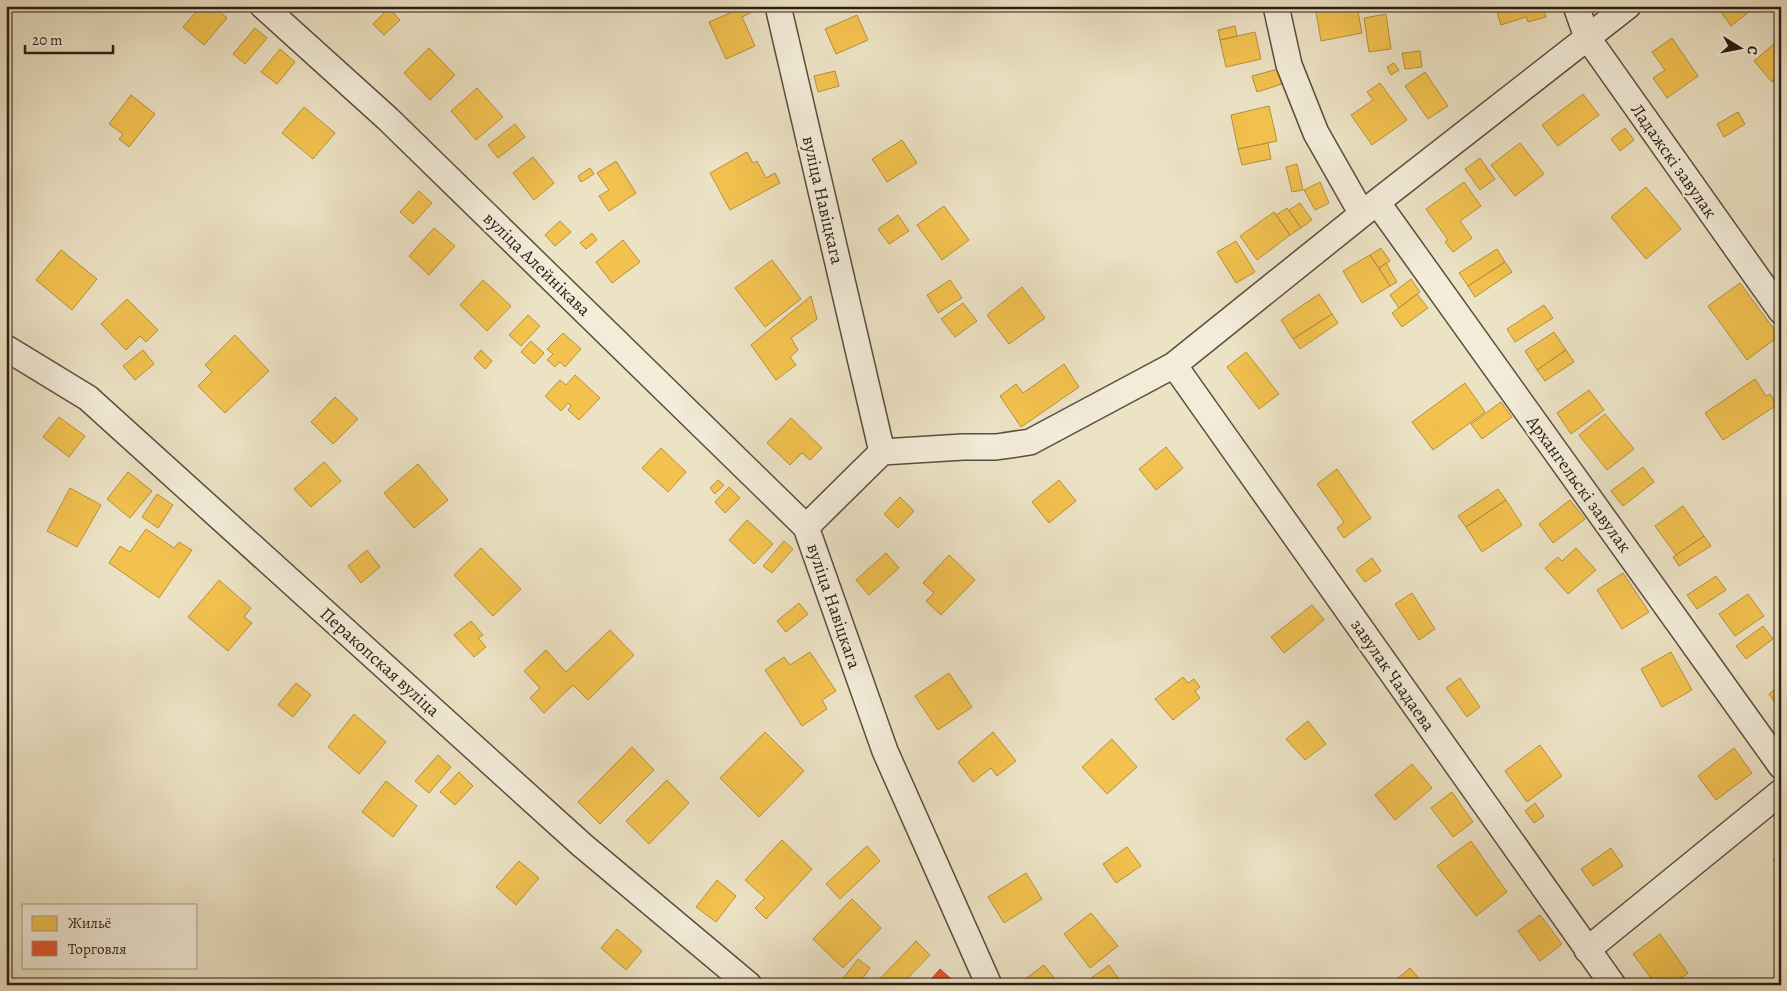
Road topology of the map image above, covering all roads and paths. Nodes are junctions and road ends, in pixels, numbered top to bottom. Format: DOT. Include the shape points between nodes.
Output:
graph roads {
  1 [pos="263,6"];
  2 [pos="778,6"];
  3 [pos="1276,6"];
  4 [pos="1576,6"];
  5 [pos="1628,6"];
  6 [pos="1587,37"];
  7 [pos="1369,208"];
  8 [pos="1781,311"];
  9 [pos="6,348"];
  10 [pos="1174,365"];
  11 [pos="882,452"];
  12 [pos="806,527"];
  13 [pos="1781,766"];
  14 [pos="1781,792"];
  15 [pos="1588,950"];
  16 [pos="749,985"];
  17 [pos="989,985"];
  18 [pos="1613,985"];
  1 -- 12 [label="street, вуліца Алейнікава" via="388,119"];
  2 -- 11 [label="street, вуліца Навіцкага"];
  3 -- 7 [label="street, Архангельскі завулак" via="1289,65 1316,134"];
  4 -- 6 [label="street, Ладажскі завулак"];
  5 -- 6 [label="street"];
  6 -- 7 [label="street"];
  6 -- 8 [label="street, Ладажскі завулак"];
  7 -- 10 [label="street"];
  7 -- 13 [label="street, Архангельскі завулак"];
  9 -- 16 [label="street, Перакопская вуліца" via="88,398 582,845"];
  10 -- 11 [label="street" via="1030,442 996,447"];
  10 -- 15 [label="street, завулак Чаадаева"];
  11 -- 12 [label="street, вуліца Навіцкага"];
  12 -- 17 [label="street, вуліца Навіцкага" via="885,751"];
  14 -- 15 [label="street"];
  15 -- 18 [label="street, завулак Чаадаева"];
}
